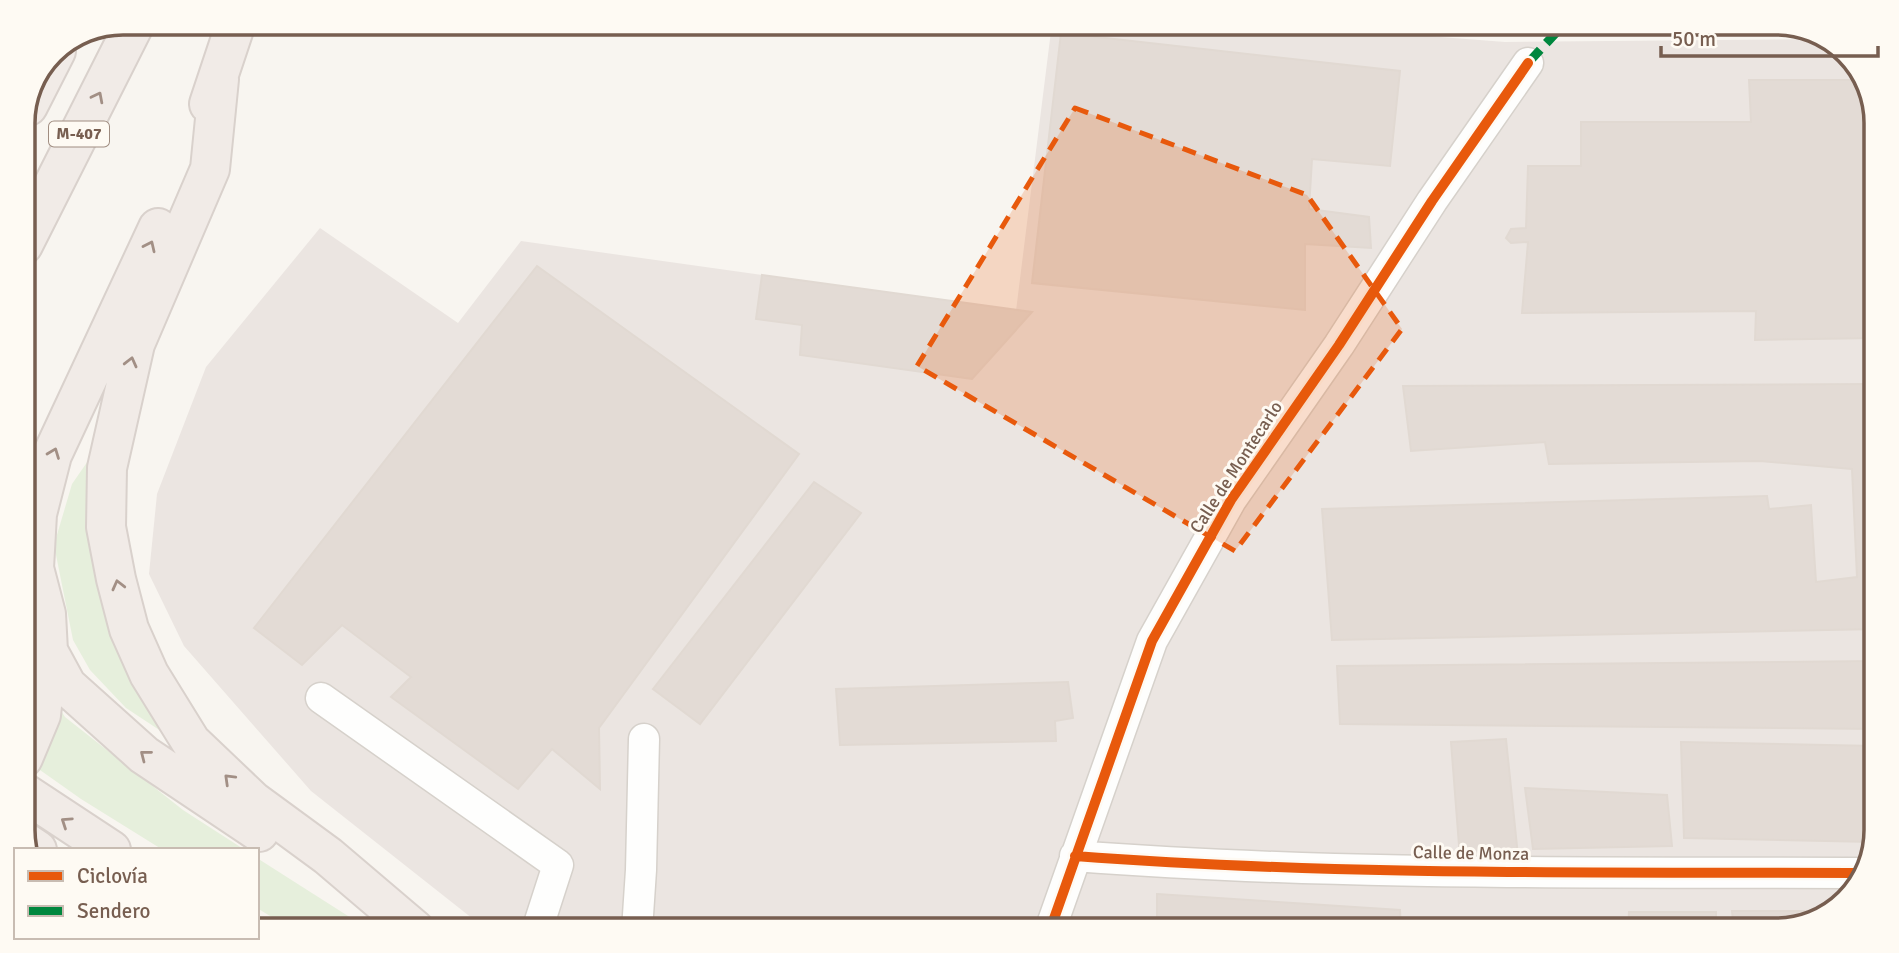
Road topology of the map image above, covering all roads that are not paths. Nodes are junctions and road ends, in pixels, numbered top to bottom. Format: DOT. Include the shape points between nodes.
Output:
graph roads {
  1 [pos="129,35"];
  2 [pos="232,35"];
  3 [pos="1528,63"];
  4 [pos="219,79"];
  5 [pos="35,222"];
  6 [pos="35,525"];
  7 [pos="35,576"];
  8 [pos="48,651"];
  9 [pos="321,698"];
  10 [pos="35,729"];
  11 [pos="644,739"];
  12 [pos="35,800"];
  13 [pos="108,848"];
  14 [pos="1075,856"];
  15 [pos="1853,873"];
  16 [pos="386,918"];
  17 [pos="401,918"];
  18 [pos="541,918"];
  19 [pos="638,918"];
  20 [pos="1054,918"];
  5 -- 1 [label="highway, M-407, one-way"];
  2 -- 4 [label="highway"];
  3 -- 14 [label="street, Calle de Montecarlo" via="1231,500 1152,641"];
  6 -- 4 [label="highway, one-way" via="52,455 157,231"];
  17 -- 4 [label="highway, one-way" via="253,801 191,742 149,674 129,629 116,579 106,527 107,468 135,344 210,169"];
  7 -- 8 [label="highway" via="47,614"];
  8 -- 10 [label="highway" via="41,715"];
  16 -- 8 [label="highway, one-way" via="144,754 67,686"];
  9 -- 18 [label="street" via="558,865"];
  11 -- 19 [label="street"];
  13 -- 12 [label="highway, one-way"];
  14 -- 15 [label="street, Calle de Monza" via="1195,866"];
  14 -- 20 [label="street, Calle de Montecarlo"];
}
